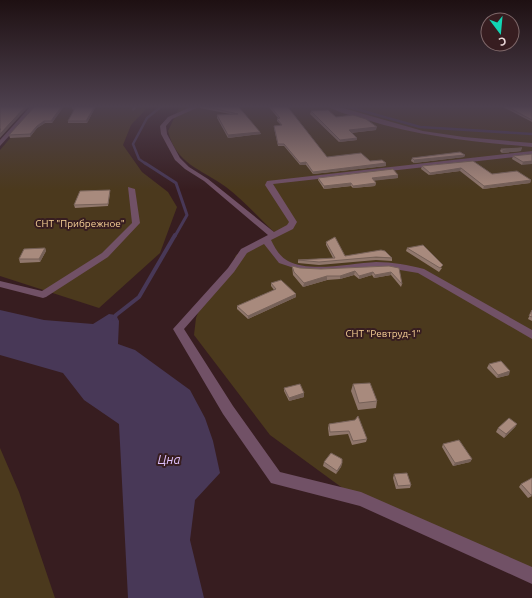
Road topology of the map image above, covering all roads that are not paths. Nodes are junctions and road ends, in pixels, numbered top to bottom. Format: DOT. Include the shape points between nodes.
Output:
graph roads {
  1 [pos="9,134"];
  2 [pos="164,134"];
  3 [pos="430,134"];
  4 [pos="0,144"];
  5 [pos="532,145"];
  6 [pos="532,153"];
  7 [pos="131,189"];
  8 [pos="270,238"];
  9 [pos="0,284"];
  10 [pos="532,335"];
  11 [pos="532,576"];
  1 -- 4 [label="street"];
  2 -- 8 [label="street" via="177,159 206,180"];
  3 -- 5 [label="street"];
  6 -- 8 [label="street" via="273,180 269,185 293,222 290,227"];
  7 -- 9 [label="street" via="136,224 105,255 43,295"];
  8 -- 10 [label="street" via="271,249 284,263 295,267 390,264 408,266"];
  8 -- 11 [label="street" via="244,251 231,270 178,329 228,410 276,478 361,499"];
}
